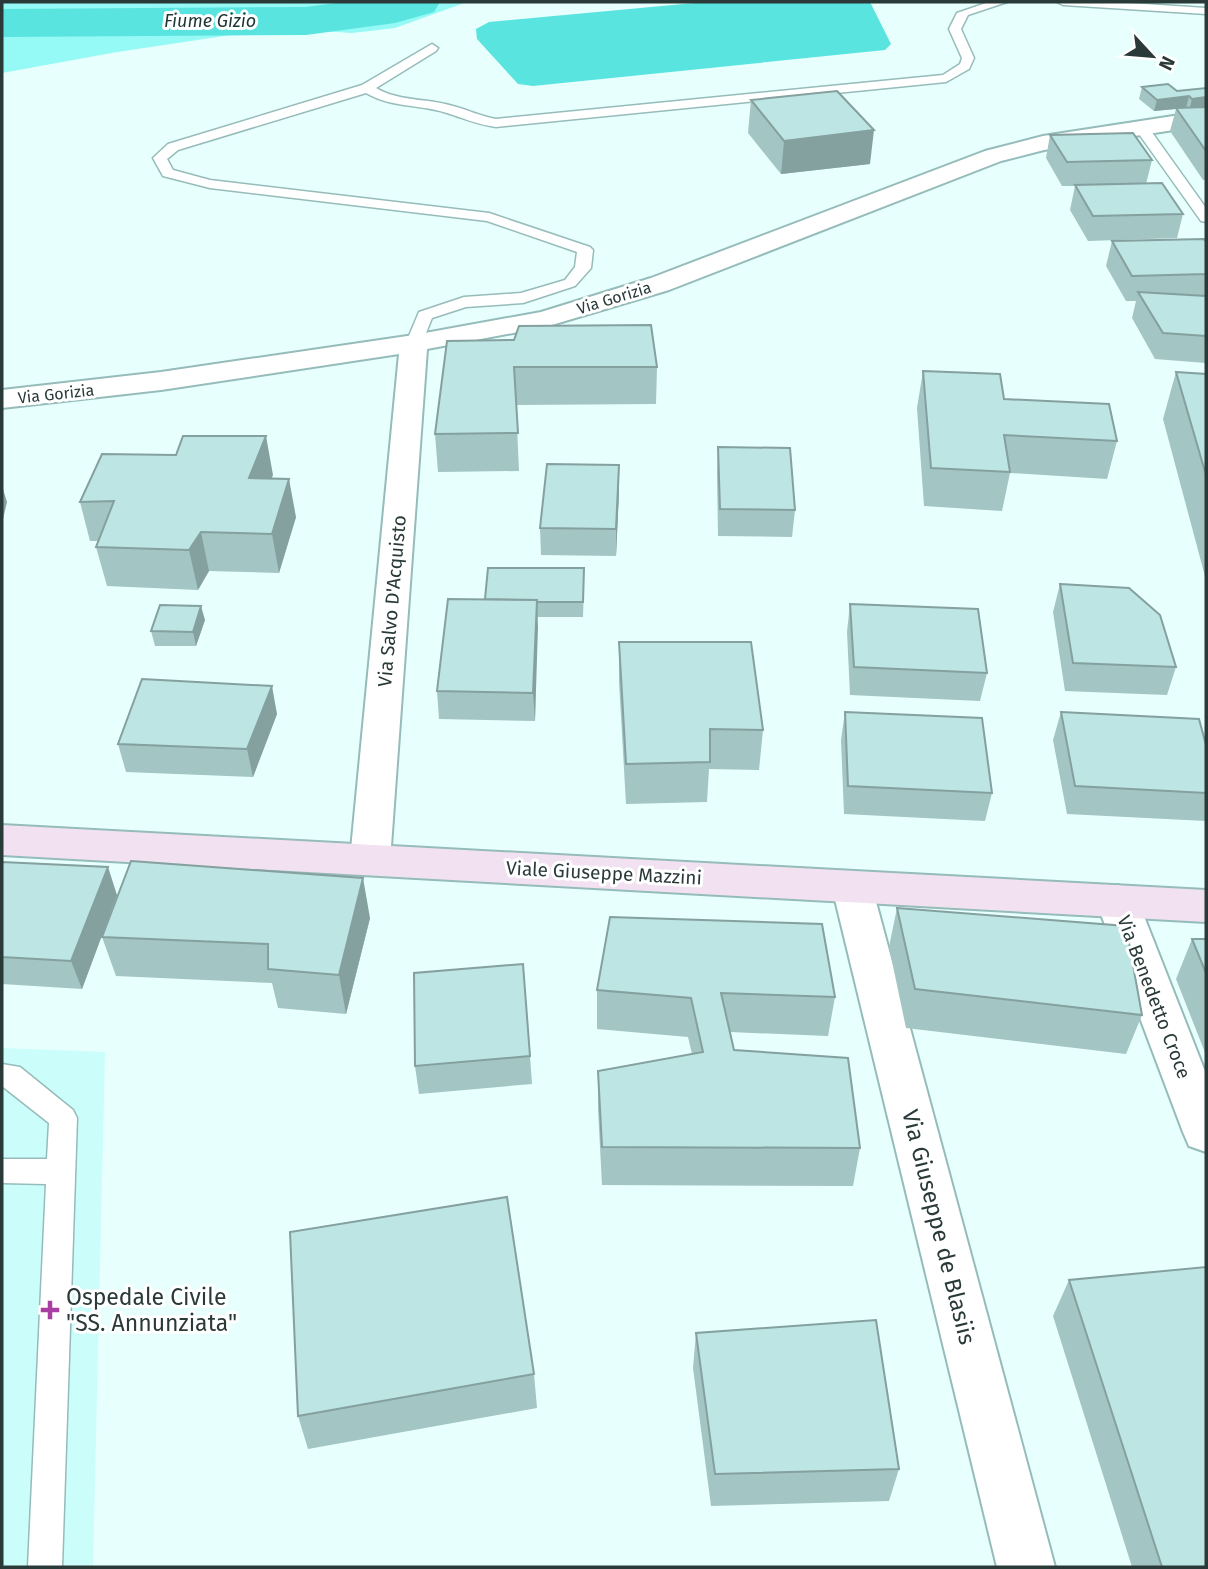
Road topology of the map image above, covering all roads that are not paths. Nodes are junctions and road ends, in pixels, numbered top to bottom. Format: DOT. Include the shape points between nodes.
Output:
graph roads {
  1 [pos="1001,2"];
  2 [pos="1063,2"];
  3 [pos="1206,11"];
  4 [pos="432,48"];
  5 [pos="367,88"];
  6 [pos="1206,118"];
  7 [pos="1141,127"];
  8 [pos="1206,218"];
  9 [pos="414,343"];
  10 [pos="2,399"];
  11 [pos="2,840"];
  12 [pos="370,860"];
  13 [pos="852,887"];
  14 [pos="1116,901"];
  15 [pos="1206,906"];
  16 [pos="2,1075"];
  17 [pos="1206,1132"];
  18 [pos="2,1171"];
  19 [pos="61,1172"];
  20 [pos="45,1567"];
  21 [pos="1026,1567"];
  1 -- 5 [label="lane" via="963,13 955,29 968,58 965,66 946,78 496,124 450,109 386,99"];
  2 -- 3 [label="lane"];
  4 -- 5 [label="lane"];
  5 -- 9 [label="lane" via="173,147 160,158 168,173 210,184 489,217 585,250 583,268 570,283 523,298 464,302 425,315"];
  6 -- 7 [label="street, Via Gorizia"];
  7 -- 8 [label="lane"];
  7 -- 9 [label="street, Via Gorizia" via="993,156 606,302 545,319"];
  9 -- 10 [label="street, Via Gorizia"];
  9 -- 12 [label="street, Via Salvo D'Acquisto"];
  11 -- 12 [label="main road, Viale Giuseppe Mazzini"];
  12 -- 13 [label="main road, Viale Giuseppe Mazzini"];
  13 -- 14 [label="main road, Viale Giuseppe Mazzini"];
  13 -- 21 [label="street, Via Giuseppe de Blasiis"];
  14 -- 15 [label="main road, Viale Giuseppe Mazzini"];
  14 -- 17 [label="street, Via Benedetto Croce"];
  16 -- 19 [label="lane" via="10,1075 63,1118"];
  18 -- 19 [label="lane"];
  19 -- 20 [label="lane"];
}
